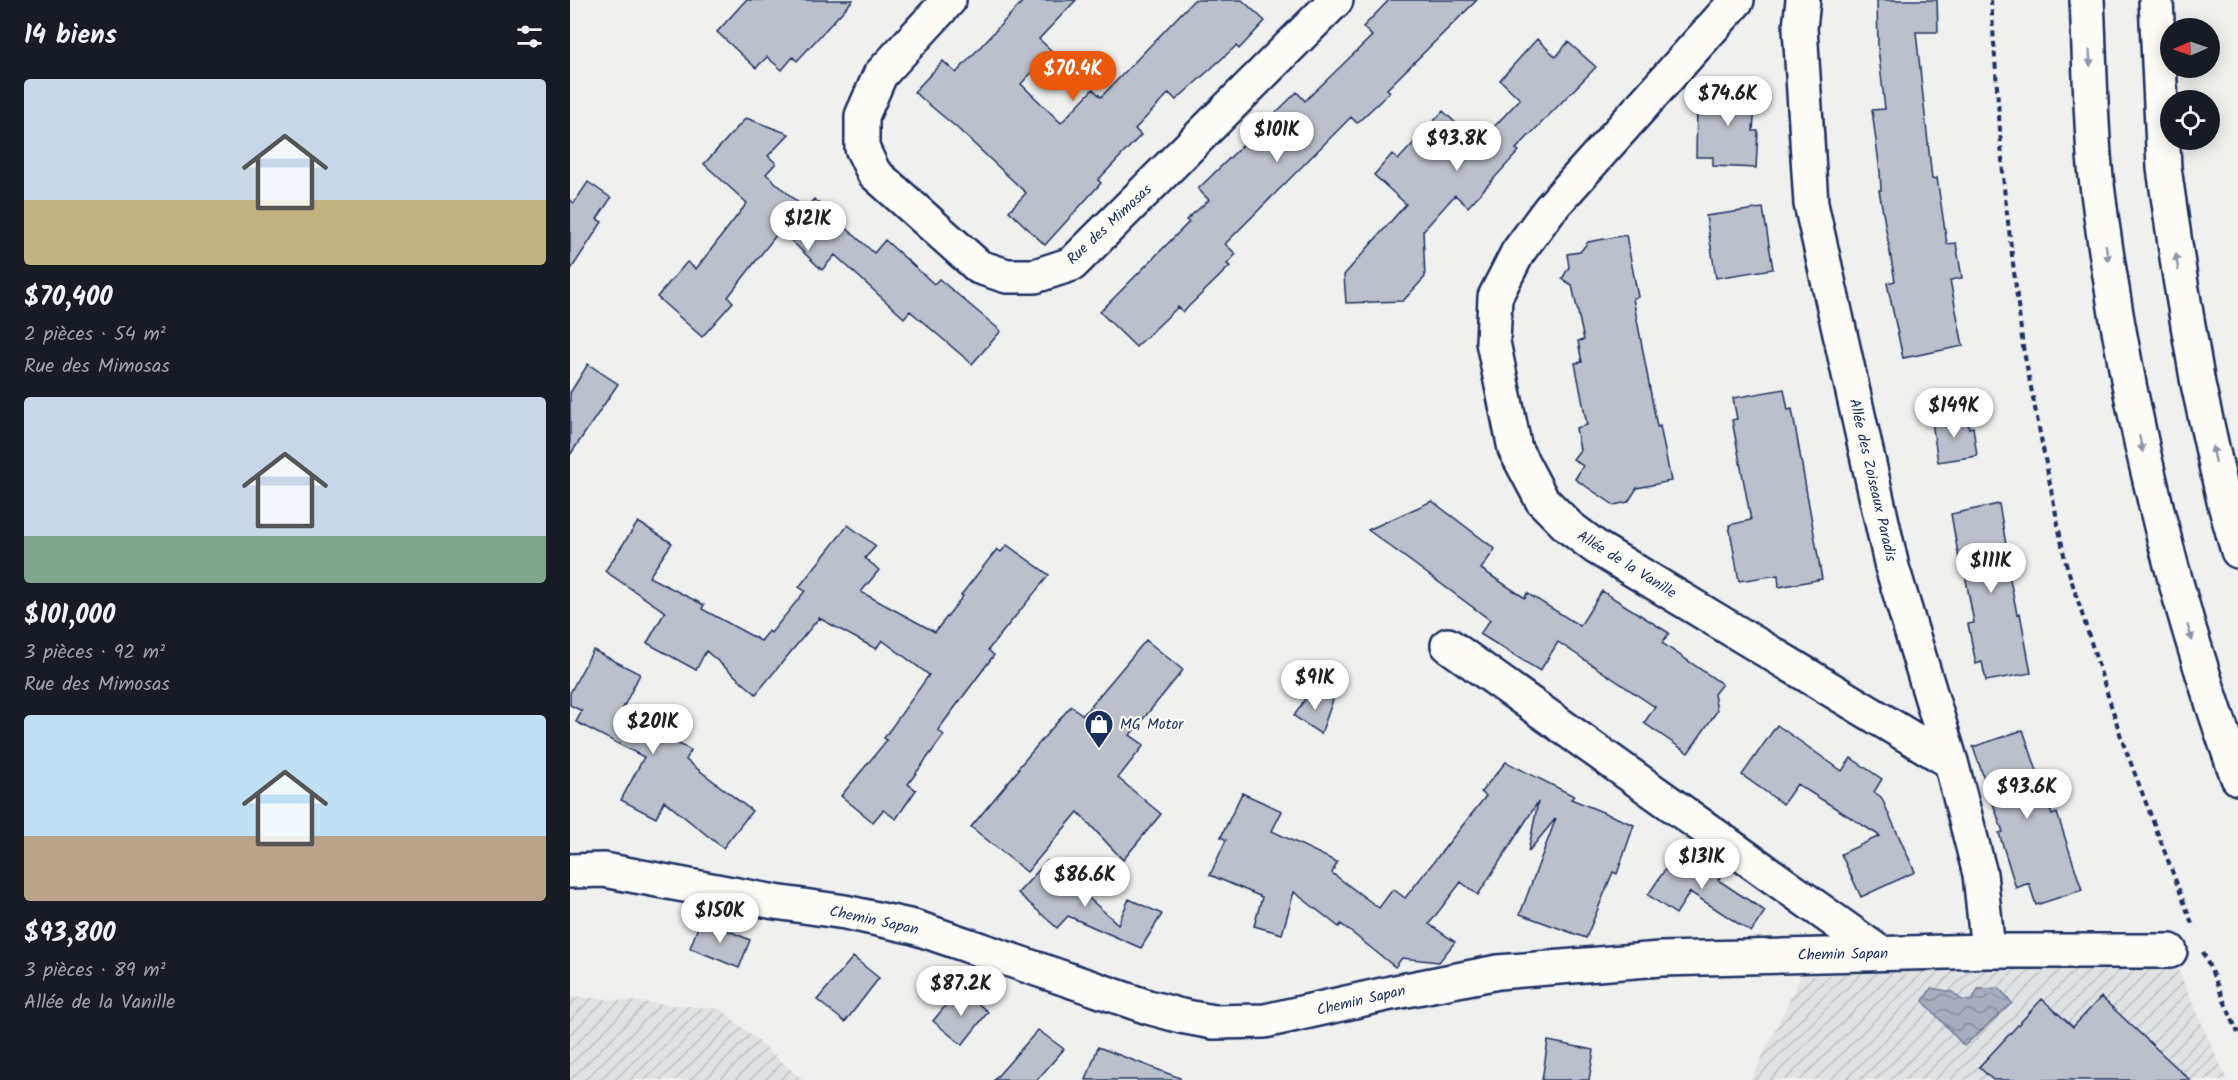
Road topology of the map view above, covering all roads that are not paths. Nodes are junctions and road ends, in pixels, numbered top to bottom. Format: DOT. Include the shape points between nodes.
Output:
graph roads {
  1 [pos="949,0"];
  2 [pos="1336,0"];
  3 [pos="1737,0"];
  4 [pos="1803,0"];
  5 [pos="2087,0"];
  6 [pos="2156,0"];
  7 [pos="2238,551"];
  8 [pos="1448,645"];
  9 [pos="1951,762"];
  10 [pos="2238,778"];
  11 [pos="570,871"];
  12 [pos="2186,949"];
  13 [pos="1988,951"];
  14 [pos="1880,953"];
  1 -- 2 [label="main road, Rue des Mimosas" via="880,75 862,116 862,148 874,173 979,267 1007,276 1035,276 1072,264"];
  3 -- 9 [label="main road, Allée de la Vanille" via="1549,210 1518,252 1499,288 1493,342 1515,449 1542,500 1597,548"];
  4 -- 9 [label="main road, Allée des Zoiseaux Paradis" via="1800,28 1811,204 1892,567"];
  5 -- 10 [label="main road, one-way" via="2096,175 2131,397 2157,518"];
  7 -- 6 [label="main road, one-way" via="2198,384 2180,278 2164,168"];
  8 -- 14 [label="main road"];
  9 -- 13 [label="main road, Allée des Zoiseaux Paradis" via="1980,874"];
  11 -- 14 [label="main road, Chemin Sapan" via="604,870 914,927 1148,1007 1213,1022 1265,1021 1498,972 1660,959"];
  12 -- 13 [label="main road, Chemin Sapan"];
  13 -- 14 [label="main road, Chemin Sapan"];
}
